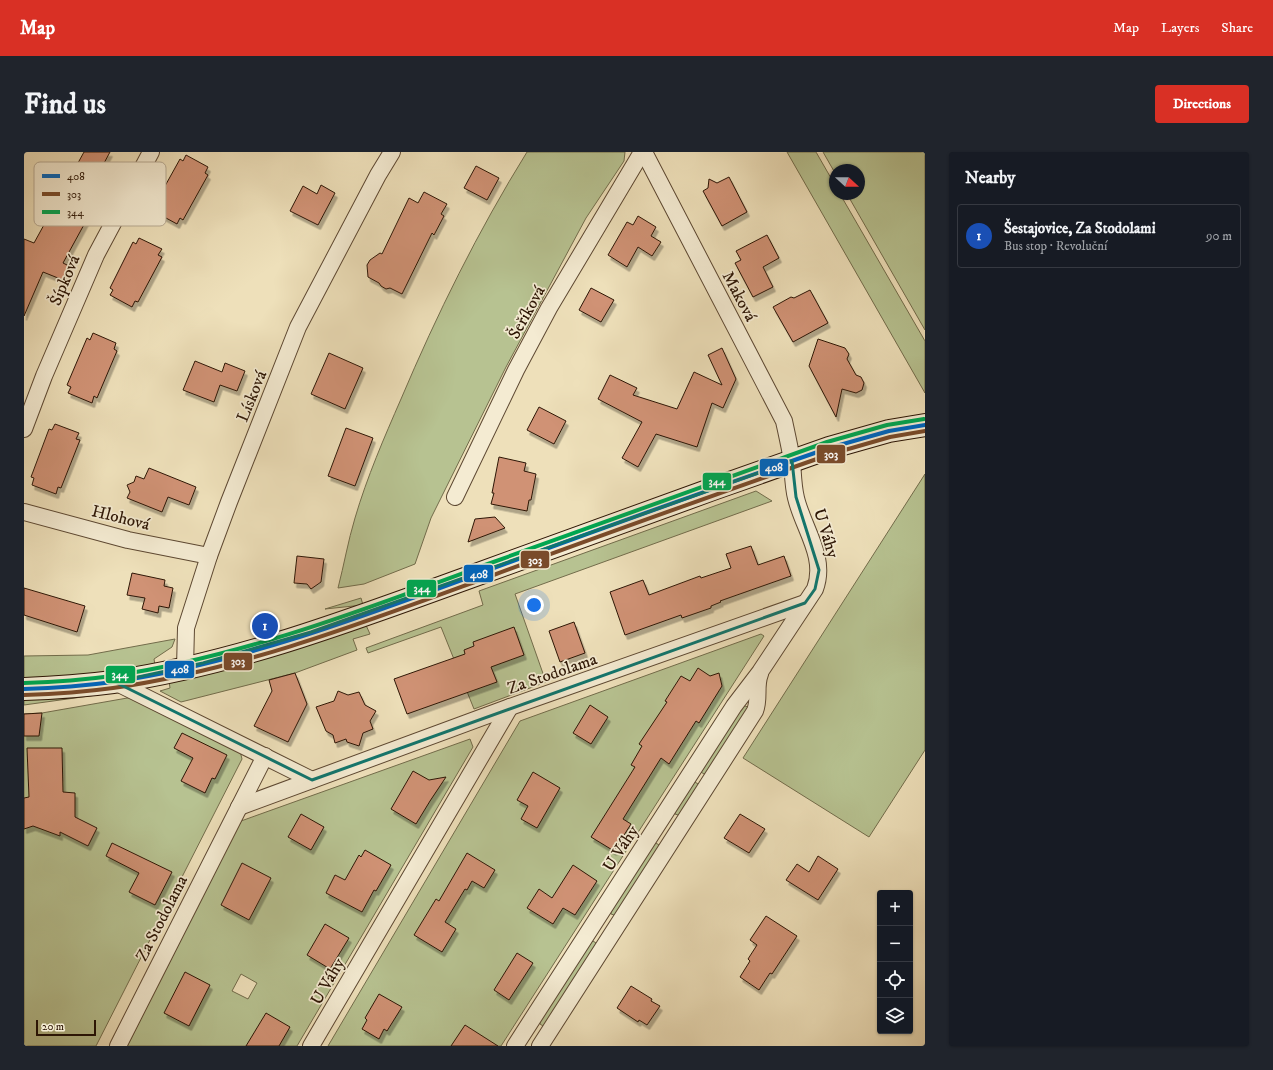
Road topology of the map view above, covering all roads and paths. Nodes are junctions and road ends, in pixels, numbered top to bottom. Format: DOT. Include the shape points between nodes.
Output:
graph roads {
  1 [pos="151,152"];
  2 [pos="392,152"];
  3 [pos="643,152"];
  4 [pos="146,162"];
  5 [pos="111,226"];
  6 [pos="925,425"];
  7 [pos="24,429"];
  8 [pos="792,461"];
  9 [pos="456,497"];
  10 [pos="24,512"];
  11 [pos="209,556"];
  12 [pos="805,603"];
  13 [pos="185,668"];
  14 [pos="760,672"];
  15 [pos="116,682"];
  16 [pos="24,689"];
  17 [pos="510,707"];
  18 [pos="265,756"];
  19 [pos="312,780"];
  20 [pos="239,807"];
  21 [pos="118,1046"];
  22 [pos="311,1046"];
  23 [pos="515,1046"];
  24 [pos="540,1046"];
  1 -- 4 [label="street, Šípková"];
  2 -- 11 [label="street, Lísková" via="298,327"];
  3 -- 8 [label="street, Maková" via="784,422"];
  3 -- 9 [label="street, Šeříková" via="549,308 516,370"];
  5 -- 7 [label="street, Šípková" via="96,254"];
  6 -- 8 [label="street" via="889,431"];
  8 -- 12 [label="street, U Váhy" via="796,497 819,570 815,589"];
  8 -- 13 [label="street" via="363,615 270,645"];
  10 -- 11 [label="street, Hlohová" via="128,540"];
  11 -- 13 [label="street, Lísková" via="186,628"];
  12 -- 14 [label="street, U Váhy"];
  12 -- 17 [label="street, Za Stodolama"];
  13 -- 15 [label="street"];
  14 -- 23 [label="street, U Váhy" via="734,706"];
  14 -- 24 [label="street, U Váhy" via="755,711"];
  15 -- 16 [label="street"];
  15 -- 18 [label="street"];
  17 -- 19 [label="street, Za Stodolama"];
  17 -- 22 [label="street, U Váhy"];
  18 -- 19 [label="street"];
  18 -- 20 [label="street, Za Stodolama"];
  19 -- 20 [label="street, Za Stodolama"];
  20 -- 21 [label="street, Za Stodolama"];
}
